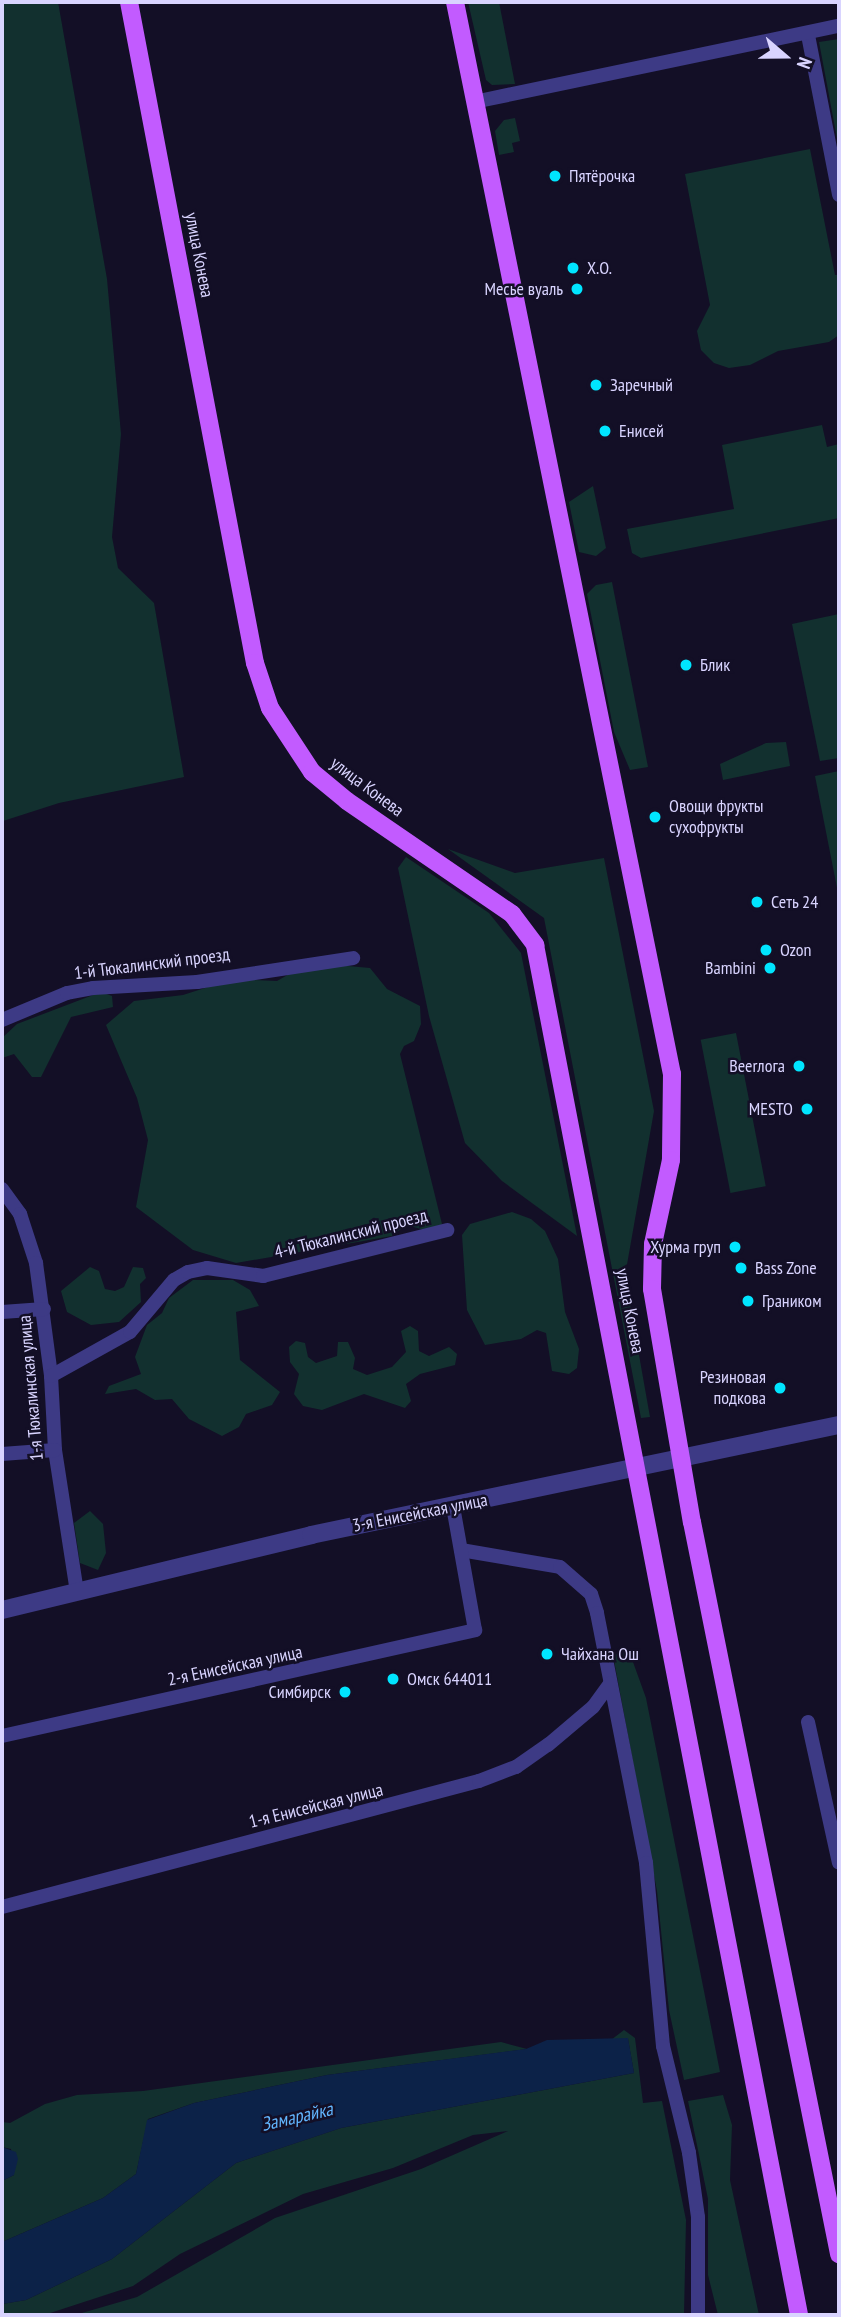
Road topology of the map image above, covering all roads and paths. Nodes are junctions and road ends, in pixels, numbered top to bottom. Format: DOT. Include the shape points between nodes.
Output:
graph roads {
  1 [pos="129,2"];
  2 [pos="455,2"];
  3 [pos="839,26"];
  4 [pos="808,36"];
  5 [pos="474,102"];
  6 [pos="839,195"];
  7 [pos="353,958"];
  8 [pos="2,1020"];
  9 [pos="2,1189"];
  10 [pos="447,1230"];
  11 [pos="44,1309"];
  12 [pos="2,1312"];
  13 [pos="51,1376"];
  14 [pos="839,1425"];
  15 [pos="54,1450"];
  16 [pos="2,1454"];
  17 [pos="681,1461"];
  18 [pos="635,1469"];
  19 [pos="453,1506"];
  20 [pos="461,1550"];
  21 [pos="77,1592"];
  22 [pos="2,1610"];
  23 [pos="610,1684"];
  24 [pos="807,1722"];
  25 [pos="2,1736"];
  26 [pos="839,1863"];
  27 [pos="2,1907"];
  28 [pos="839,2254"];
  29 [pos="698,2315"];
  30 [pos="799,2315"];
  1 -- 18 [label="main road, улица Конева" via="255,663 270,708 312,772 346,801 512,914 536,946 584,1178"];
  2 -- 5 [label="main road, улица Конева"];
  3 -- 4 [label="street"];
  4 -- 5 [label="street"];
  4 -- 6 [label="street"];
  5 -- 17 [label="main road, улица Конева" via="672,1074 672,1149 653,1244 652,1289"];
  7 -- 8 [label="street, 1-й Тюкалинский проезд" via="197,982 93,988 67,993"];
  9 -- 11 [label="street, 1-я Тюкалинская улица" via="29,1236"];
  10 -- 13 [label="street, 4-й Тюкалинский проезд" via="263,1276 207,1268 188,1272 174,1280 130,1332"];
  11 -- 12 [label="street"];
  11 -- 13 [label="street, 1-я Тюкалинская улица"];
  13 -- 15 [label="street, 1-я Тюкалинская улица"];
  14 -- 17 [label="street, 3-я Енисейская улица"];
  15 -- 16 [label="street"];
  15 -- 21 [label="street, 1-я Тюкалинская улица"];
  17 -- 18 [label="street, 3-я Енисейская улица"];
  17 -- 28 [label="main road, улица Конева"];
  18 -- 19 [label="street, 3-я Енисейская улица"];
  18 -- 30 [label="main road, улица Конева"];
  19 -- 20 [label="street"];
  19 -- 21 [label="street, 3-я Енисейская улица"];
  20 -- 23 [label="street" via="542,1561 577,1578 591,1594 597,1613"];
  20 -- 25 [label="street, 2-я Енисейская улица" via="475,1630"];
  21 -- 22 [label="street, 3-я Енисейская улица"];
  23 -- 27 [label="street, 1-я Енисейская улица" via="593,1707 516,1767"];
  23 -- 29 [label="street" via="646,1863 663,2046 689,2153 698,2217"];
  24 -- 26 [label="street"];
}
